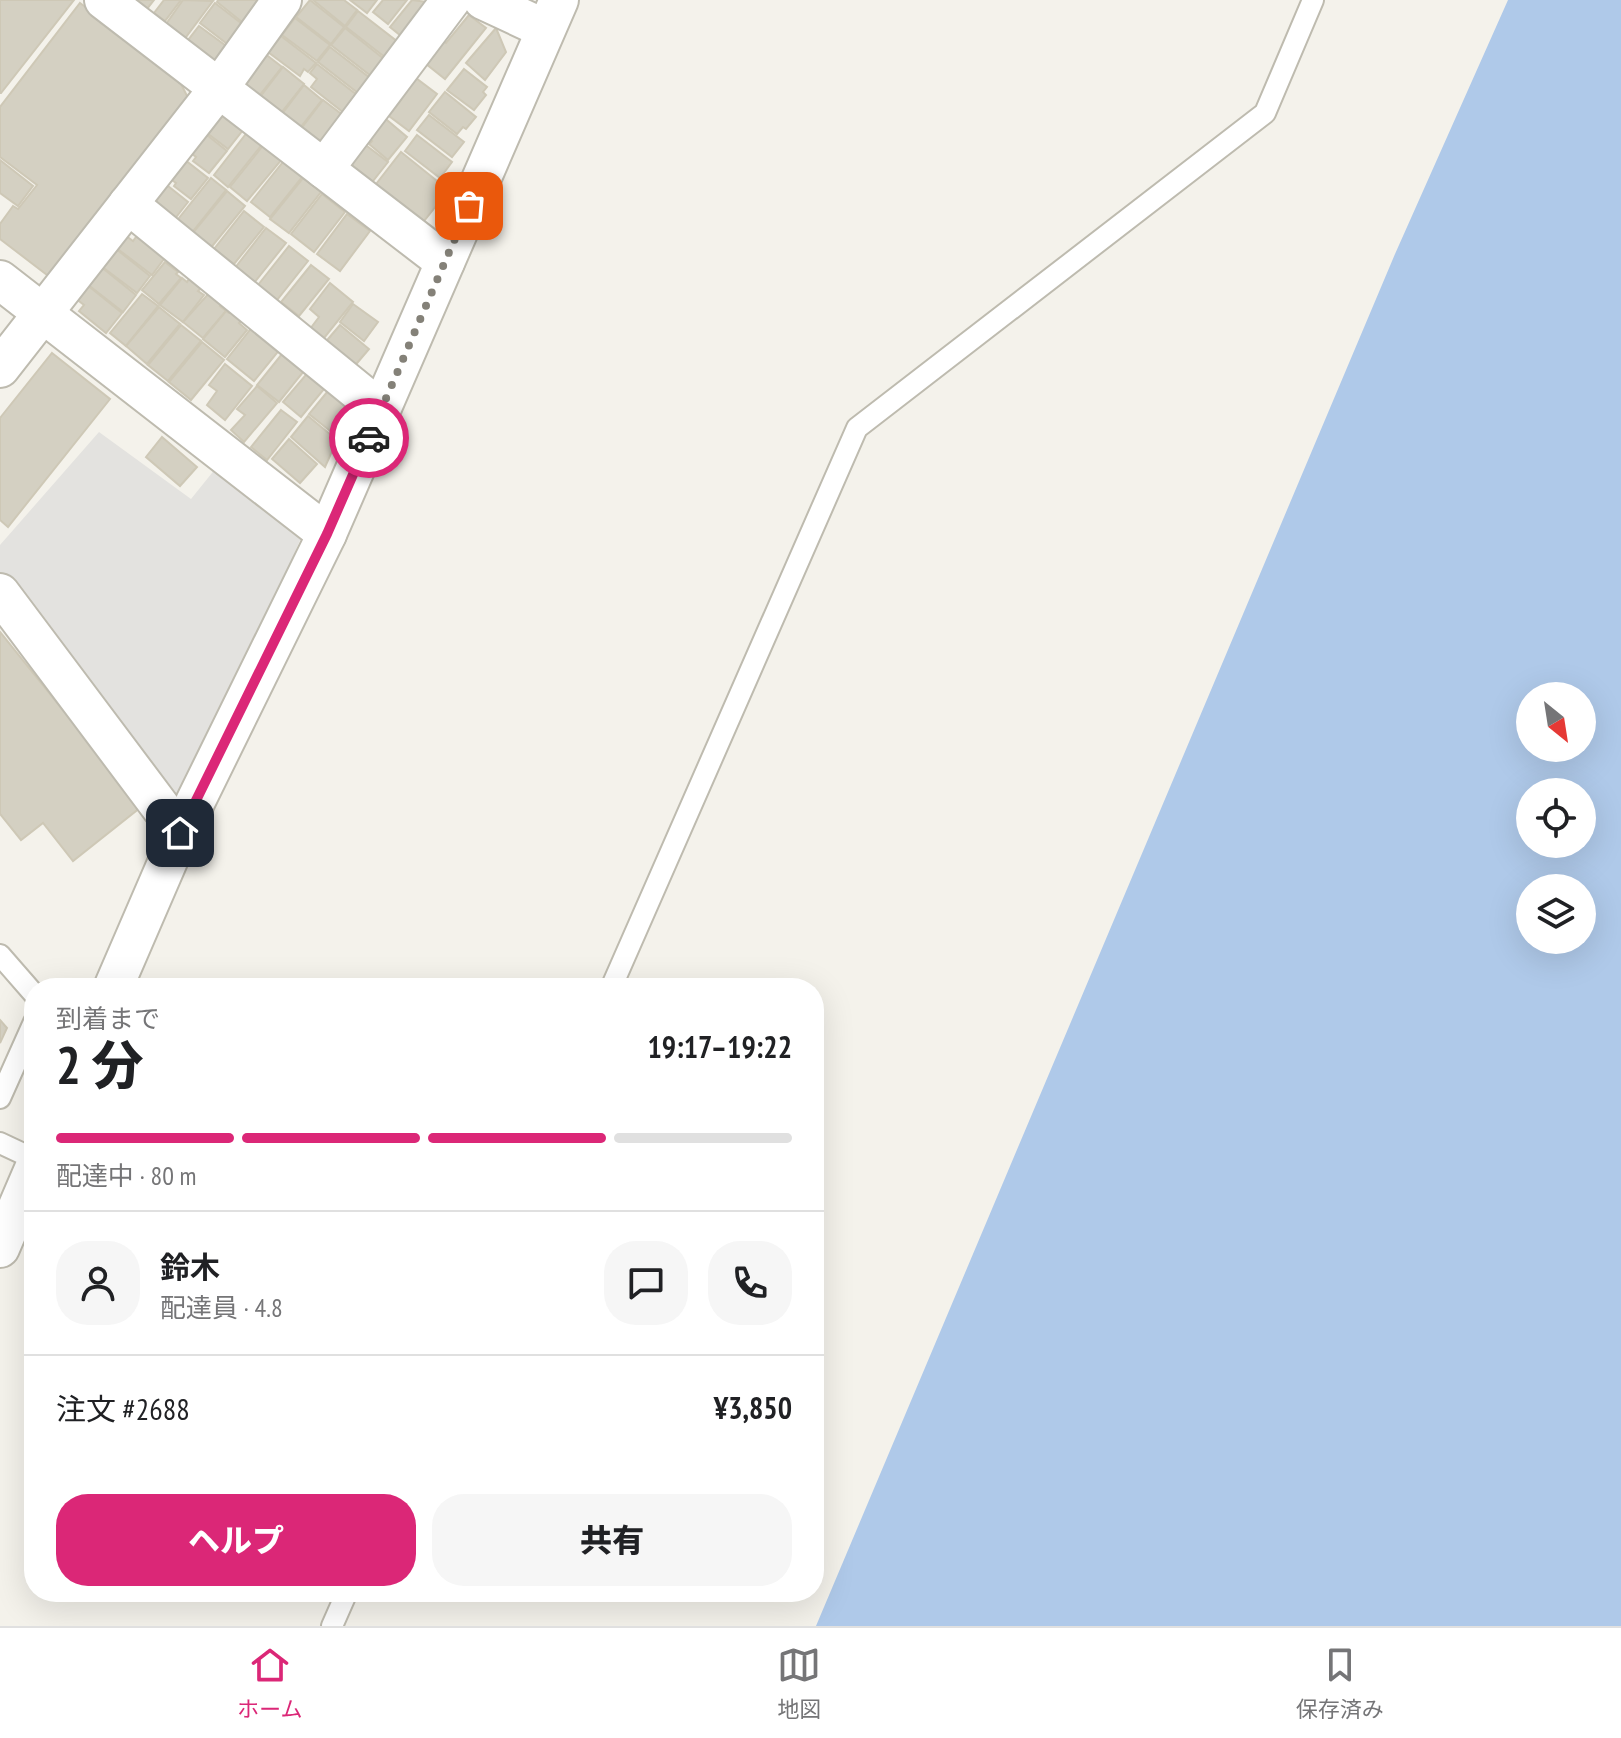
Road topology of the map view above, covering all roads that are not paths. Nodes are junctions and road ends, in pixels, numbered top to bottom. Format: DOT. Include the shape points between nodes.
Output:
graph roads {
  1 [pos="104,0"];
  2 [pos="282,0"];
  3 [pos="451,0"];
  4 [pos="483,0"];
  5 [pos="1313,0"];
  6 [pos="552,15"];
  7 [pos="219,88"];
  8 [pos="324,169"];
  9 [pos="128,204"];
  10 [pos="445,262"];
  11 [pos="0,280"];
  12 [pos="43,314"];
  13 [pos="0,368"];
  14 [pos="381,410"];
  15 [pos="327,534"];
  16 [pos="0,593"];
  17 [pos="180,833"];
  18 [pos="0,955"];
  19 [pos="117,978"];
  20 [pos="615,978"];
  21 [pos="24,983"];
  22 [pos="24,1044"];
  23 [pos="0,1098"];
  24 [pos="0,1143"];
  25 [pos="24,1154"];
  26 [pos="24,1192"];
  27 [pos="0,1248"];
  28 [pos="343,1602"];
  29 [pos="332,1626"];
  1 -- 7 [label="street"];
  2 -- 7 [label="street"];
  3 -- 8 [label="street"];
  4 -- 6 [label="street"];
  5 -- 20 [label="lane" via="1265,113 857,428"];
  6 -- 10 [label="street"];
  7 -- 8 [label="street"];
  7 -- 9 [label="street"];
  8 -- 10 [label="street"];
  9 -- 12 [label="street"];
  9 -- 14 [label="street"];
  10 -- 14 [label="street"];
  11 -- 12 [label="street"];
  12 -- 13 [label="street"];
  12 -- 15 [label="street"];
  14 -- 15 [label="street"];
  15 -- 17 [label="street"];
  16 -- 17 [label="street"];
  17 -- 19 [label="street"];
  18 -- 21 [label="lane"];
  22 -- 23 [label="lane"];
  24 -- 25 [label="lane"];
  26 -- 27 [label="street"];
  28 -- 29 [label="lane"];
}
